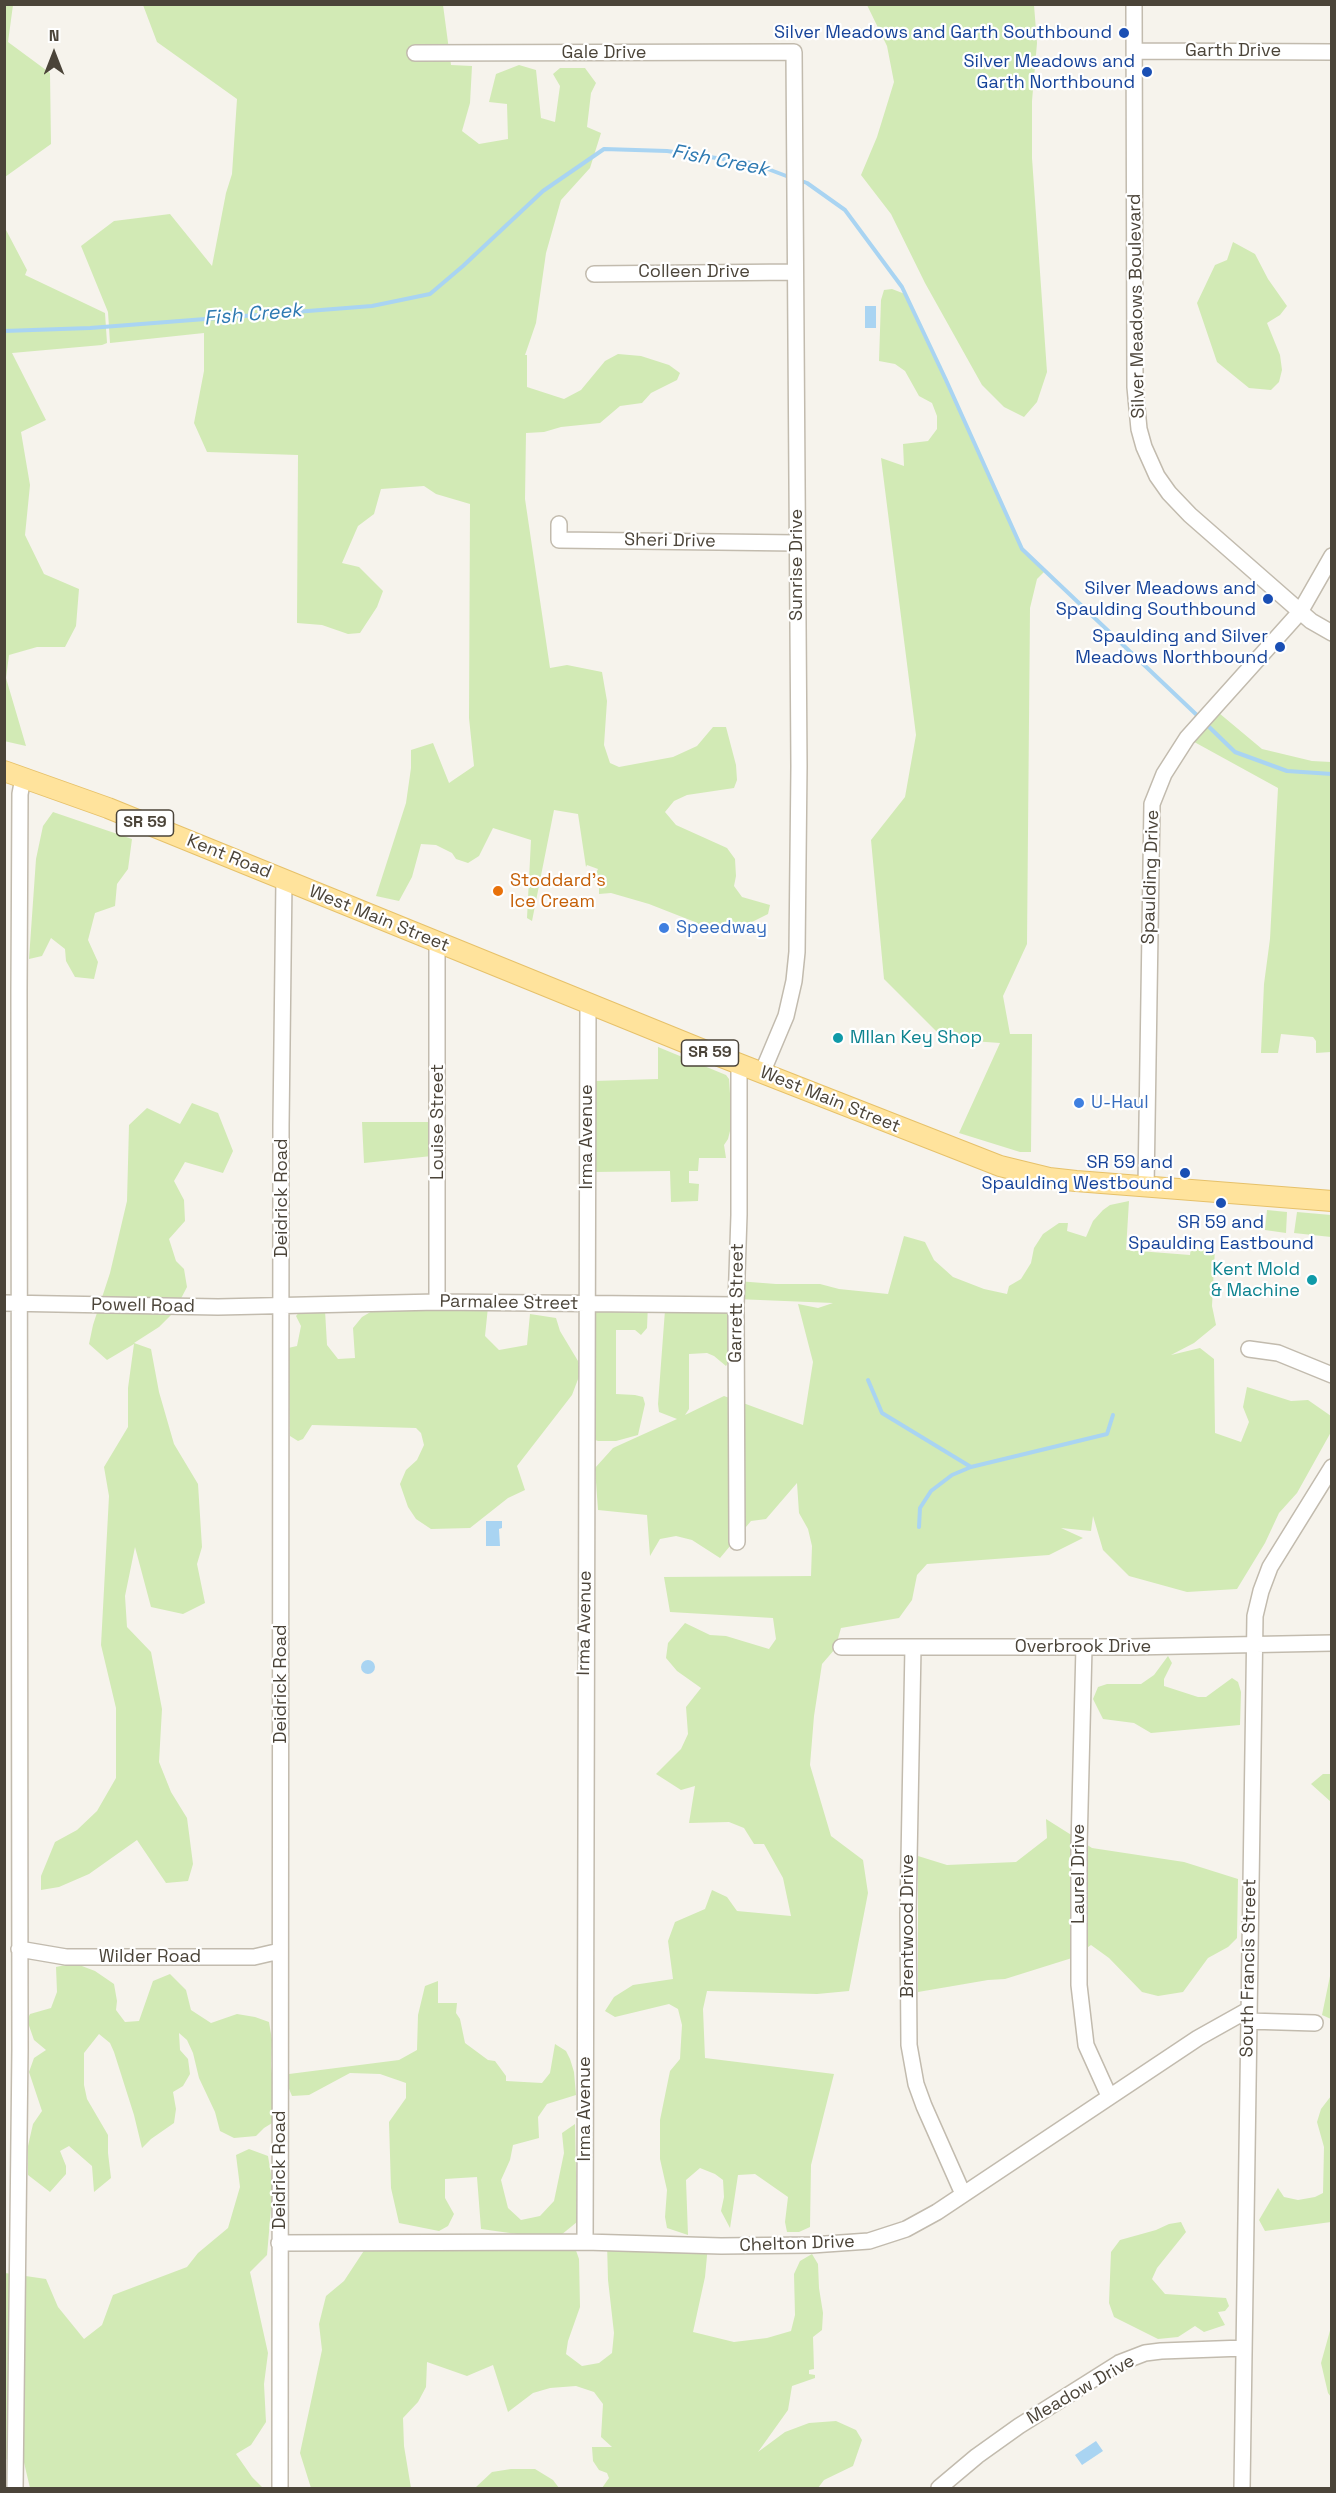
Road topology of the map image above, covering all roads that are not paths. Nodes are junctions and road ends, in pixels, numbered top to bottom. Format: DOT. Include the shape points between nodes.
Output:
graph roads {
  1 [pos="1134,4"];
  2 [pos="1134,51"];
  3 [pos="794,52"];
  4 [pos="1332,52"];
  5 [pos="415,54"];
  6 [pos="795,272"];
  7 [pos="594,274"];
  8 [pos="559,524"];
  9 [pos="797,543"];
  10 [pos="1332,556"];
  11 [pos="1300,612"];
  12 [pos="1332,633"];
  13 [pos="14,774"];
  14 [pos="284,880"];
  15 [pos="437,942"];
  16 [pos="588,1003"];
  17 [pos="739,1064"];
  18 [pos="762,1073"];
  19 [pos="1146,1186"];
  20 [pos="1332,1201"];
  21 [pos="437,1302"];
  22 [pos="12,1303"];
  23 [pos="586,1304"];
  24 [pos="736,1305"];
  25 [pos="282,1306"];
  26 [pos="1249,1349"];
  27 [pos="1332,1375"];
  28 [pos="1332,1467"];
  29 [pos="737,1542"];
  30 [pos="1332,1643"];
  31 [pos="1253,1646"];
  32 [pos="842,1647"];
  33 [pos="913,1647"];
  34 [pos="1084,1647"];
  35 [pos="19,1949"];
  36 [pos="280,1951"];
  37 [pos="1248,2015"];
  38 [pos="1315,2023"];
  39 [pos="1109,2096"];
  40 [pos="12,2132"];
  41 [pos="963,2194"];
  42 [pos="585,2242"];
  43 [pos="279,2243"];
  44 [pos="1244,2348"];
  45 [pos="15,2488"];
  46 [pos="280,2488"];
  47 [pos="939,2488"];
  48 [pos="1242,2488"];
  1 -- 2 [label="street, Silver Meadows Boulevard"];
  2 -- 4 [label="street, Garth Drive"];
  2 -- 11 [label="street, Silver Meadows Boulevard" via="1136,387 1144,447 1169,493"];
  3 -- 5 [label="street, Gale Drive"];
  3 -- 6 [label="street, Sunrise Drive"];
  6 -- 7 [label="street, Colleen Drive"];
  6 -- 9 [label="street, Sunrise Drive"];
  8 -- 9 [label="street, Sheri Drive" via="559,540"];
  9 -- 18 [label="street, Sunrise Drive" via="797,952 786,1016"];
  10 -- 11 [label="street, Spaulding Drive"];
  11 -- 12 [label="street, Silver Meadows Boulevard"];
  11 -- 19 [label="street, Spaulding Drive" via="1187,738 1152,804"];
  13 -- 14 [label="main road, Kent Road / SR 59"];
  13 -- 22 [label="street" via="20,794"];
  14 -- 15 [label="main road, West Main Street / SR 59"];
  14 -- 25 [label="street, Deidrick Road"];
  15 -- 16 [label="main road, West Main Street / SR 59"];
  15 -- 21 [label="street, Louise Street"];
  16 -- 17 [label="main road, West Main Street / SR 59"];
  16 -- 23 [label="street, Irma Avenue"];
  17 -- 18 [label="main road, West Main Street / SR 59"];
  17 -- 24 [label="street, Garrett Street"];
  18 -- 19 [label="main road, West Main Street / SR 59" via="1000,1166 1049,1178"];
  19 -- 20 [label="main road, West Main Street / SR 59"];
  21 -- 23 [label="street, Parmalee Street"];
  21 -- 25 [label="street, Parmalee Street"];
  22 -- 25 [label="street, Powell Road"];
  22 -- 35 [label="street" via="18,1453"];
  23 -- 24 [label="street, Parmalee Street"];
  23 -- 42 [label="street, Irma Avenue"];
  24 -- 29 [label="street, Garrett Street"];
  25 -- 36 [label="street, Deidrick Road"];
  26 -- 27 [label="street" via="1278,1353"];
  28 -- 31 [label="street, South Francis Street" via="1270,1567 1258,1602"];
  30 -- 31 [label="street, Overbrook Drive"];
  31 -- 34 [label="street, Overbrook Drive"];
  31 -- 37 [label="street, South Francis Street"];
  32 -- 33 [label="street, Overbrook Drive"];
  33 -- 34 [label="street, Overbrook Drive"];
  33 -- 41 [label="street, Brentwood Drive" via="909,2045 916,2084"];
  34 -- 39 [label="street, Laurel Drive" via="1079,1985 1086,2045"];
  35 -- 36 [label="street, Wilder Road" via="66,1957 254,1957"];
  35 -- 40 [label="street"];
  36 -- 43 [label="street, Deidrick Road"];
  37 -- 38 [label="street"];
  37 -- 39 [label="street, Chelton Drive" via="1198,2038"];
  37 -- 44 [label="street, South Francis Street"];
  39 -- 41 [label="street, Chelton Drive"];
  40 -- 45 [label="street"];
  41 -- 42 [label="street, Chelton Drive" via="906,2229 862,2242 721,2246"];
  42 -- 43 [label="street, Chelton Drive"];
  43 -- 46 [label="street, Deidrick Road"];
  44 -- 47 [label="street, Meadow Drive" via="1161,2351 1119,2363 1019,2426"];
  44 -- 48 [label="street, South Francis Street"];
}
